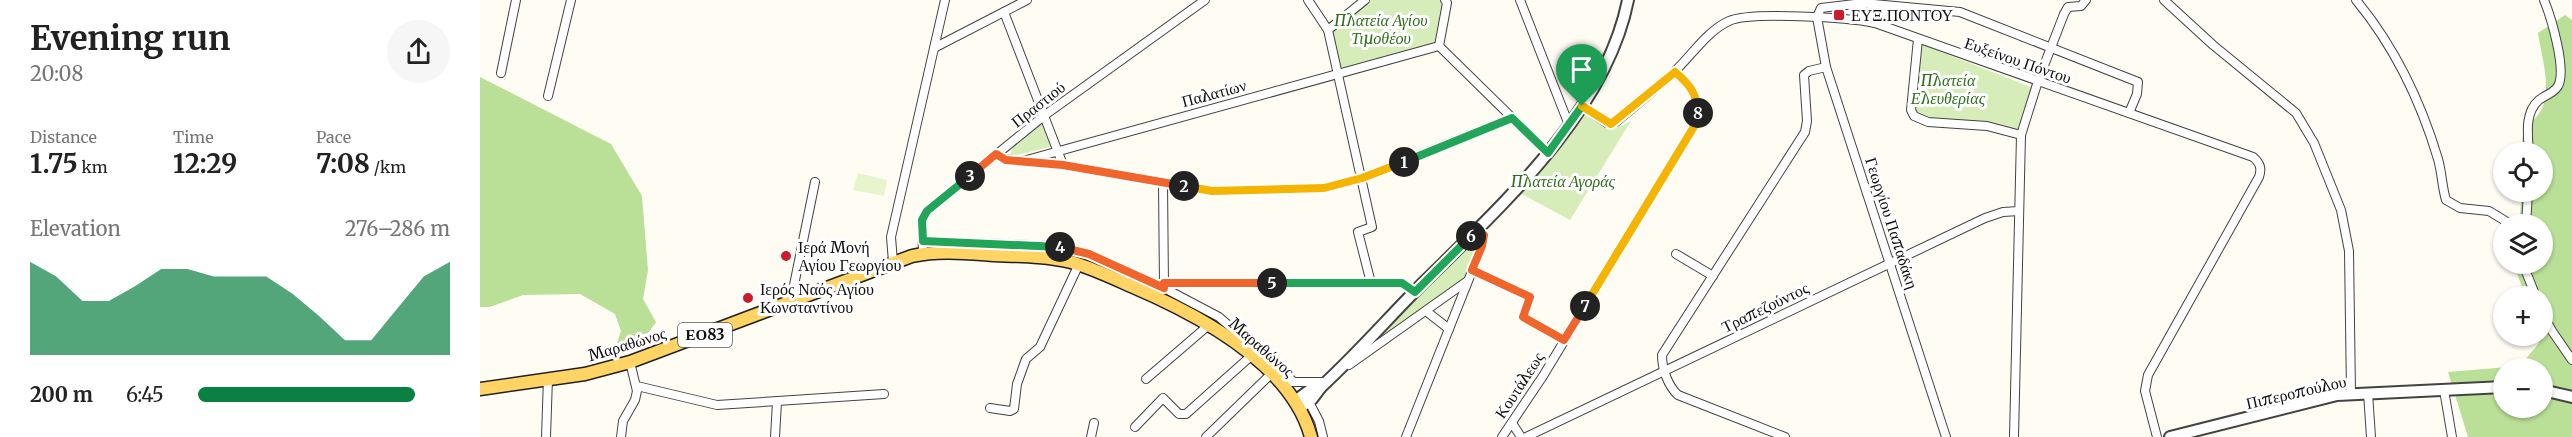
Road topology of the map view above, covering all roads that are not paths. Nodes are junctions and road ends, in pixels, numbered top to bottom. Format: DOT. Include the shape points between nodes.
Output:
graph roads {
  1 [pos="516,0"];
  2 [pos="571,0"];
  3 [pos="945,0"];
  4 [pos="1028,0"];
  5 [pos="1205,0"];
  6 [pos="1308,0"];
  7 [pos="1365,0"];
  8 [pos="1445,0"];
  9 [pos="1520,0"];
  10 [pos="1628,0"];
  11 [pos="2086,0"];
  12 [pos="2164,0"];
  13 [pos="2356,0"];
  14 [pos="2544,0"];
  15 [pos="1004,12"];
  16 [pos="1817,17"];
  17 [pos="1328,30"];
  18 [pos="938,31"];
  19 [pos="951,38"];
  20 [pos="1918,39"];
  21 [pos="1439,46"];
  22 [pos="2051,47"];
  23 [pos="934,48"];
  24 [pos="1826,66"];
  25 [pos="1675,72"];
  26 [pos="501,73"];
  27 [pos="1338,74"];
  28 [pos="2038,81"];
  29 [pos="548,96"];
  30 [pos="1582,106"];
  31 [pos="2129,113"];
  32 [pos="1045,115"];
  33 [pos="1512,118"];
  34 [pos="1569,124"];
  35 [pos="2021,135"];
  36 [pos="2529,142"];
  37 [pos="1057,150"];
  38 [pos="1548,153"];
  39 [pos="996,154"];
  40 [pos="1023,161"];
  41 [pos="1063,165"];
  42 [pos="1362,178"];
  43 [pos="814,182"];
  44 [pos="1163,183"];
  45 [pos="2019,211"];
  46 [pos="2494,214"];
  47 [pos="1477,230"];
  48 [pos="923,247"];
  49 [pos="1676,254"];
  50 [pos="893,262"];
  51 [pos="1890,262"];
  52 [pos="1079,264"];
  53 [pos="1472,270"];
  54 [pos="1713,276"];
  55 [pos="1468,282"];
  56 [pos="1371,283"];
  57 [pos="1164,285"];
  58 [pos="1415,292"];
  59 [pos="795,300"];
  60 [pos="1426,310"];
  61 [pos="1210,324"];
  62 [pos="1449,329"];
  63 [pos="2553,332"];
  64 [pos="1564,340"];
  65 [pos="1251,356"];
  66 [pos="2572,360"];
  67 [pos="630,362"];
  68 [pos="1664,370"];
  69 [pos="1273,376"];
  70 [pos="548,378"];
  71 [pos="1146,379"];
  72 [pos="1294,382"];
  73 [pos="1326,382"];
  74 [pos="637,386"];
  75 [pos="2493,388"];
  76 [pos="480,389"];
  77 [pos="2444,390"];
  78 [pos="2351,393"];
  79 [pos="2368,393"];
  80 [pos="2553,393"];
  81 [pos="884,394"];
  82 [pos="2572,397"];
  83 [pos="777,402"];
  84 [pos="1301,404"];
  85 [pos="990,408"];
  86 [pos="1094,423"];
  87 [pos="1512,423"];
  88 [pos="1135,428"];
  89 [pos="546,437"];
  90 [pos="621,437"];
  91 [pos="775,437"];
  92 [pos="1091,437"];
  93 [pos="1206,437"];
  94 [pos="1313,437"];
  95 [pos="1406,437"];
  96 [pos="1502,437"];
  97 [pos="1521,437"];
  98 [pos="1526,437"];
  99 [pos="1785,437"];
  100 [pos="1946,437"];
  101 [pos="2014,437"];
  102 [pos="2157,437"];
  103 [pos="2170,437"];
  104 [pos="2371,437"];
  105 [pos="2452,437"];
  1 -- 26 [label="street"];
  2 -- 29 [label="street"];
  3 -- 18 [label="street"];
  4 -- 15 [label="street"];
  5 -- 32 [label="street, Πραστιού"];
  6 -- 17 [label="street"];
  7 -- 17 [label="street"];
  8 -- 21 [label="street"];
  9 -- 34 [label="street"];
  10 -- 30 [label="street" via="1618,34"];
  11 -- 22 [label="street" via="2083,5 2067,9"];
  12 -- 78 [label="street" via="2296,113 2314,143 2341,210 2349,251"];
  13 -- 46 [label="street" via="2400,66 2437,158 2446,200 2460,208"];
  14 -- 36 [label="street" via="2553,27 2560,78 2555,90 2530,111"];
  15 -- 19 [label="street"];
  15 -- 32 [label="street"];
  16 -- 20 [label="street, Ευξείνου Πόντου" via="1875,23"];
  16 -- 22 [label="street" via="1821,8 1863,3 1960,12"];
  16 -- 24 [label="street, Γεωργίου Παπαδάκη"];
  16 -- 25 [label="street, Ευξείνου Πόντου" via="1730,20"];
  17 -- 27 [label="street"];
  18 -- 19 [label="street"];
  18 -- 23 [label="street"];
  19 -- 23 [label="street"];
  20 -- 28 [label="street, Ευξείνου Πόντου"];
  20 -- 35 [label="street" via="1911,110 1914,116 1928,122 1987,126"];
  21 -- 27 [label="street, Παλατίων"];
  21 -- 33 [label="street"];
  22 -- 28 [label="street"];
  22 -- 31 [label="street" via="2138,82"];
  23 -- 50 [label="street" via="891,237"];
  24 -- 51 [label="street, Γεωργίου Παπαδάκη"];
  24 -- 54 [label="street" via="1804,75 1805,132"];
  25 -- 30 [label="street, Ευξείνου Πόντου" via="1611,124"];
  25 -- 64 [label="street, Κουτάλεως" via="1691,86 1697,100 1698,120"];
  27 -- 37 [label="street, Παλατίων"];
  27 -- 42 [label="street"];
  28 -- 31 [label="street, Ευξείνου Πόντου"];
  28 -- 35 [label="street"];
  30 -- 34 [label="street"];
  31 -- 102 [label="street, Ευξείνου Πόντου" via="2253,157 2261,170 2148,375 2145,391"];
  32 -- 37 [label="street"];
  32 -- 39 [label="street, Πραστιού"];
  33 -- 38 [label="street"];
  33 -- 42 [label="street"];
  34 -- 38 [label="street"];
  35 -- 45 [label="street"];
  37 -- 40 [label="street, Παλατίων"];
  37 -- 41 [label="street"];
  38 -- 47 [label="street"];
  39 -- 40 [label="street"];
  39 -- 48 [label="street, Πραστιού" via="927,211 922,220"];
  40 -- 41 [label="street"];
  41 -- 44 [label="street"];
  42 -- 44 [label="street" via="1324,188 1212,191"];
  42 -- 56 [label="street" via="1372,227 1358,232"];
  43 -- 59 [label="street"];
  44 -- 57 [label="street"];
  45 -- 51 [label="street, Τραπεζούντος" via="1985,218"];
  45 -- 101 [label="street"];
  47 -- 53 [label="street" via="1484,235"];
  47 -- 58 [label="street"];
  48 -- 50 [label="main road, Μαραθώνος / ΕΟ83"];
  48 -- 52 [label="main road, Μαραθώνος / ΕΟ83"];
  48 -- 57 [label="street" via="1054,246 1089,254"];
  49 -- 54 [label="street"];
  50 -- 59 [label="main road, Μαραθώνος / ΕΟ83"];
  51 -- 68 [label="street, Τραπεζούντος"];
  51 -- 100 [label="street, Γεωργίου Παπαδάκη"];
  52 -- 61 [label="main road, Μαραθώνος / ΕΟ83"];
  52 -- 85 [label="street" via="1039,350 1026,359 1014,409"];
  53 -- 55 [label="street"];
  53 -- 64 [label="street" via="1530,297 1523,317"];
  54 -- 68 [label="street" via="1665,348"];
  55 -- 60 [label="street"];
  55 -- 62 [label="street"];
  56 -- 57 [label="street"];
  56 -- 58 [label="street" via="1402,283"];
  57 -- 72 [label="street" via="1218,317"];
  58 -- 73 [label="street"];
  59 -- 67 [label="main road, Μαραθώνος / ΕΟ83"];
  60 -- 62 [label="street"];
  60 -- 73 [label="street"];
  61 -- 65 [label="main road, Μαραθώνος / ΕΟ83"];
  61 -- 71 [label="street"];
  62 -- 95 [label="street"];
  63 -- 66 [label="street"];
  64 -- 87 [label="street, Κουτάλεως"];
  65 -- 69 [label="main road, Μαραθώνος / ΕΟ83"];
  65 -- 88 [label="street" via="1186,414 1179,414 1163,398"];
  67 -- 70 [label="main road, Μαραθώνος / ΕΟ83" via="585,374"];
  67 -- 74 [label="street"];
  68 -- 98 [label="street, Τραπεζούντος"];
  68 -- 99 [label="street" via="1678,395"];
  69 -- 72 [label="street"];
  69 -- 84 [label="main road, Μαραθώνος / ΕΟ83"];
  69 -- 93 [label="street"];
  70 -- 76 [label="main road, Μαραθώνος / ΕΟ83"];
  70 -- 89 [label="street"];
  72 -- 73 [label="street"];
  73 -- 84 [label="street" via="1310,390"];
  74 -- 83 [label="street" via="717,405"];
  74 -- 90 [label="street"];
  75 -- 77 [label="street, Πιπεροπούλου"];
  77 -- 79 [label="street, Πιπεροπούλου"];
  77 -- 105 [label="street"];
  78 -- 79 [label="street, Πιπεροπούλου"];
  78 -- 103 [label="street, Πιπεροπούλου"];
  79 -- 104 [label="street"];
  80 -- 82 [label="street"];
  81 -- 83 [label="street"];
  83 -- 91 [label="street"];
  84 -- 94 [label="main road, Μαραθώνος / ΕΟ83"];
  86 -- 92 [label="street"];
  87 -- 96 [label="street, Κουτάλεως"];
  87 -- 97 [label="street"];
}
